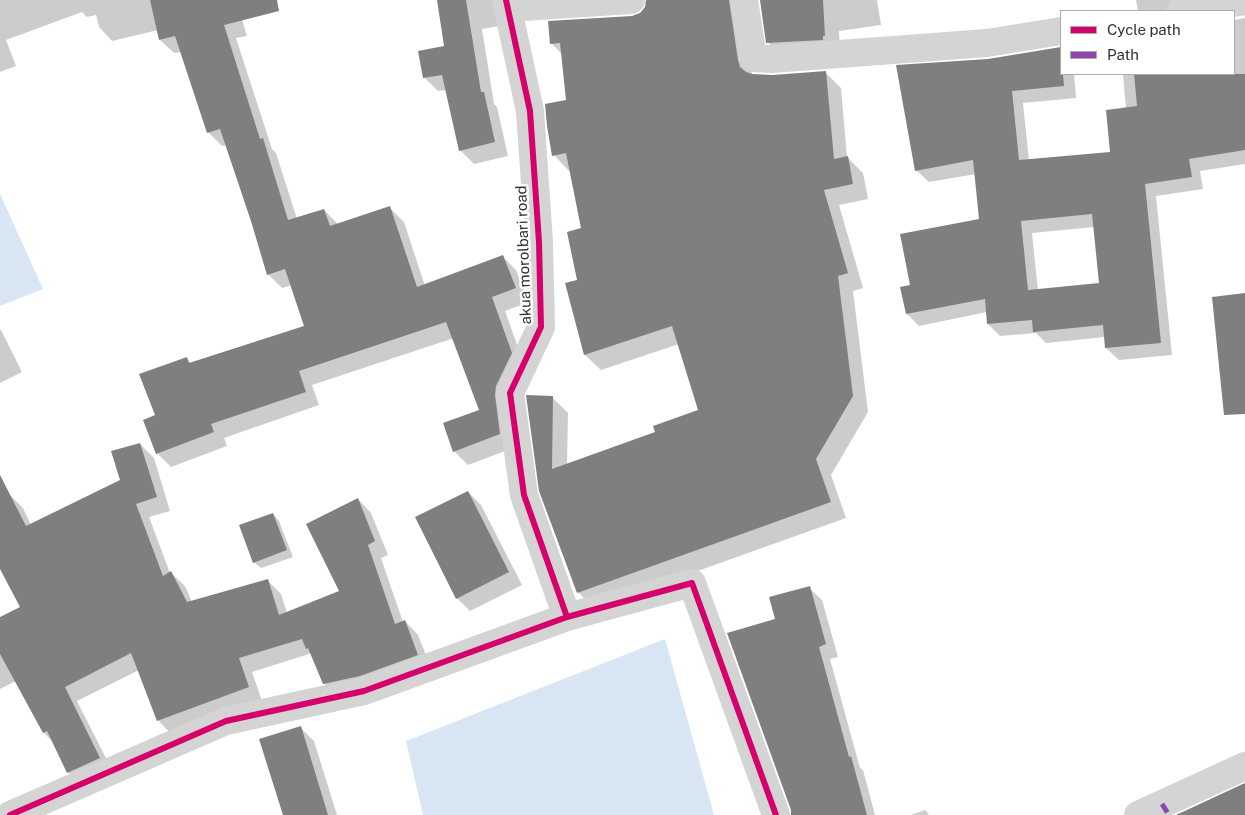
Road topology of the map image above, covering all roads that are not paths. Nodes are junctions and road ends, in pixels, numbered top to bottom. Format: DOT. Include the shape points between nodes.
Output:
graph roads {
  1 [pos="631,0"];
  2 [pos="744,0"];
  3 [pos="1245,1"];
  4 [pos="507,4"];
  5 [pos="1186,10"];
  6 [pos="1060,31"];
  7 [pos="567,617"];
  8 [pos="1245,766"];
  9 [pos="1156,811"];
  10 [pos="10,815"];
  11 [pos="776,815"];
  1 -- 4 [label="street"];
  2 -- 6 [label="street" via="753,58 987,43"];
  3 -- 5 [label="street"];
  4 -- 7 [label="street, akua morolbari road" via="530,111 541,327 510,393 524,495"];
  7 -- 10 [label="street" via="364,691 226,721"];
  7 -- 11 [label="street" via="692,584"];
  8 -- 9 [label="street"];
}
